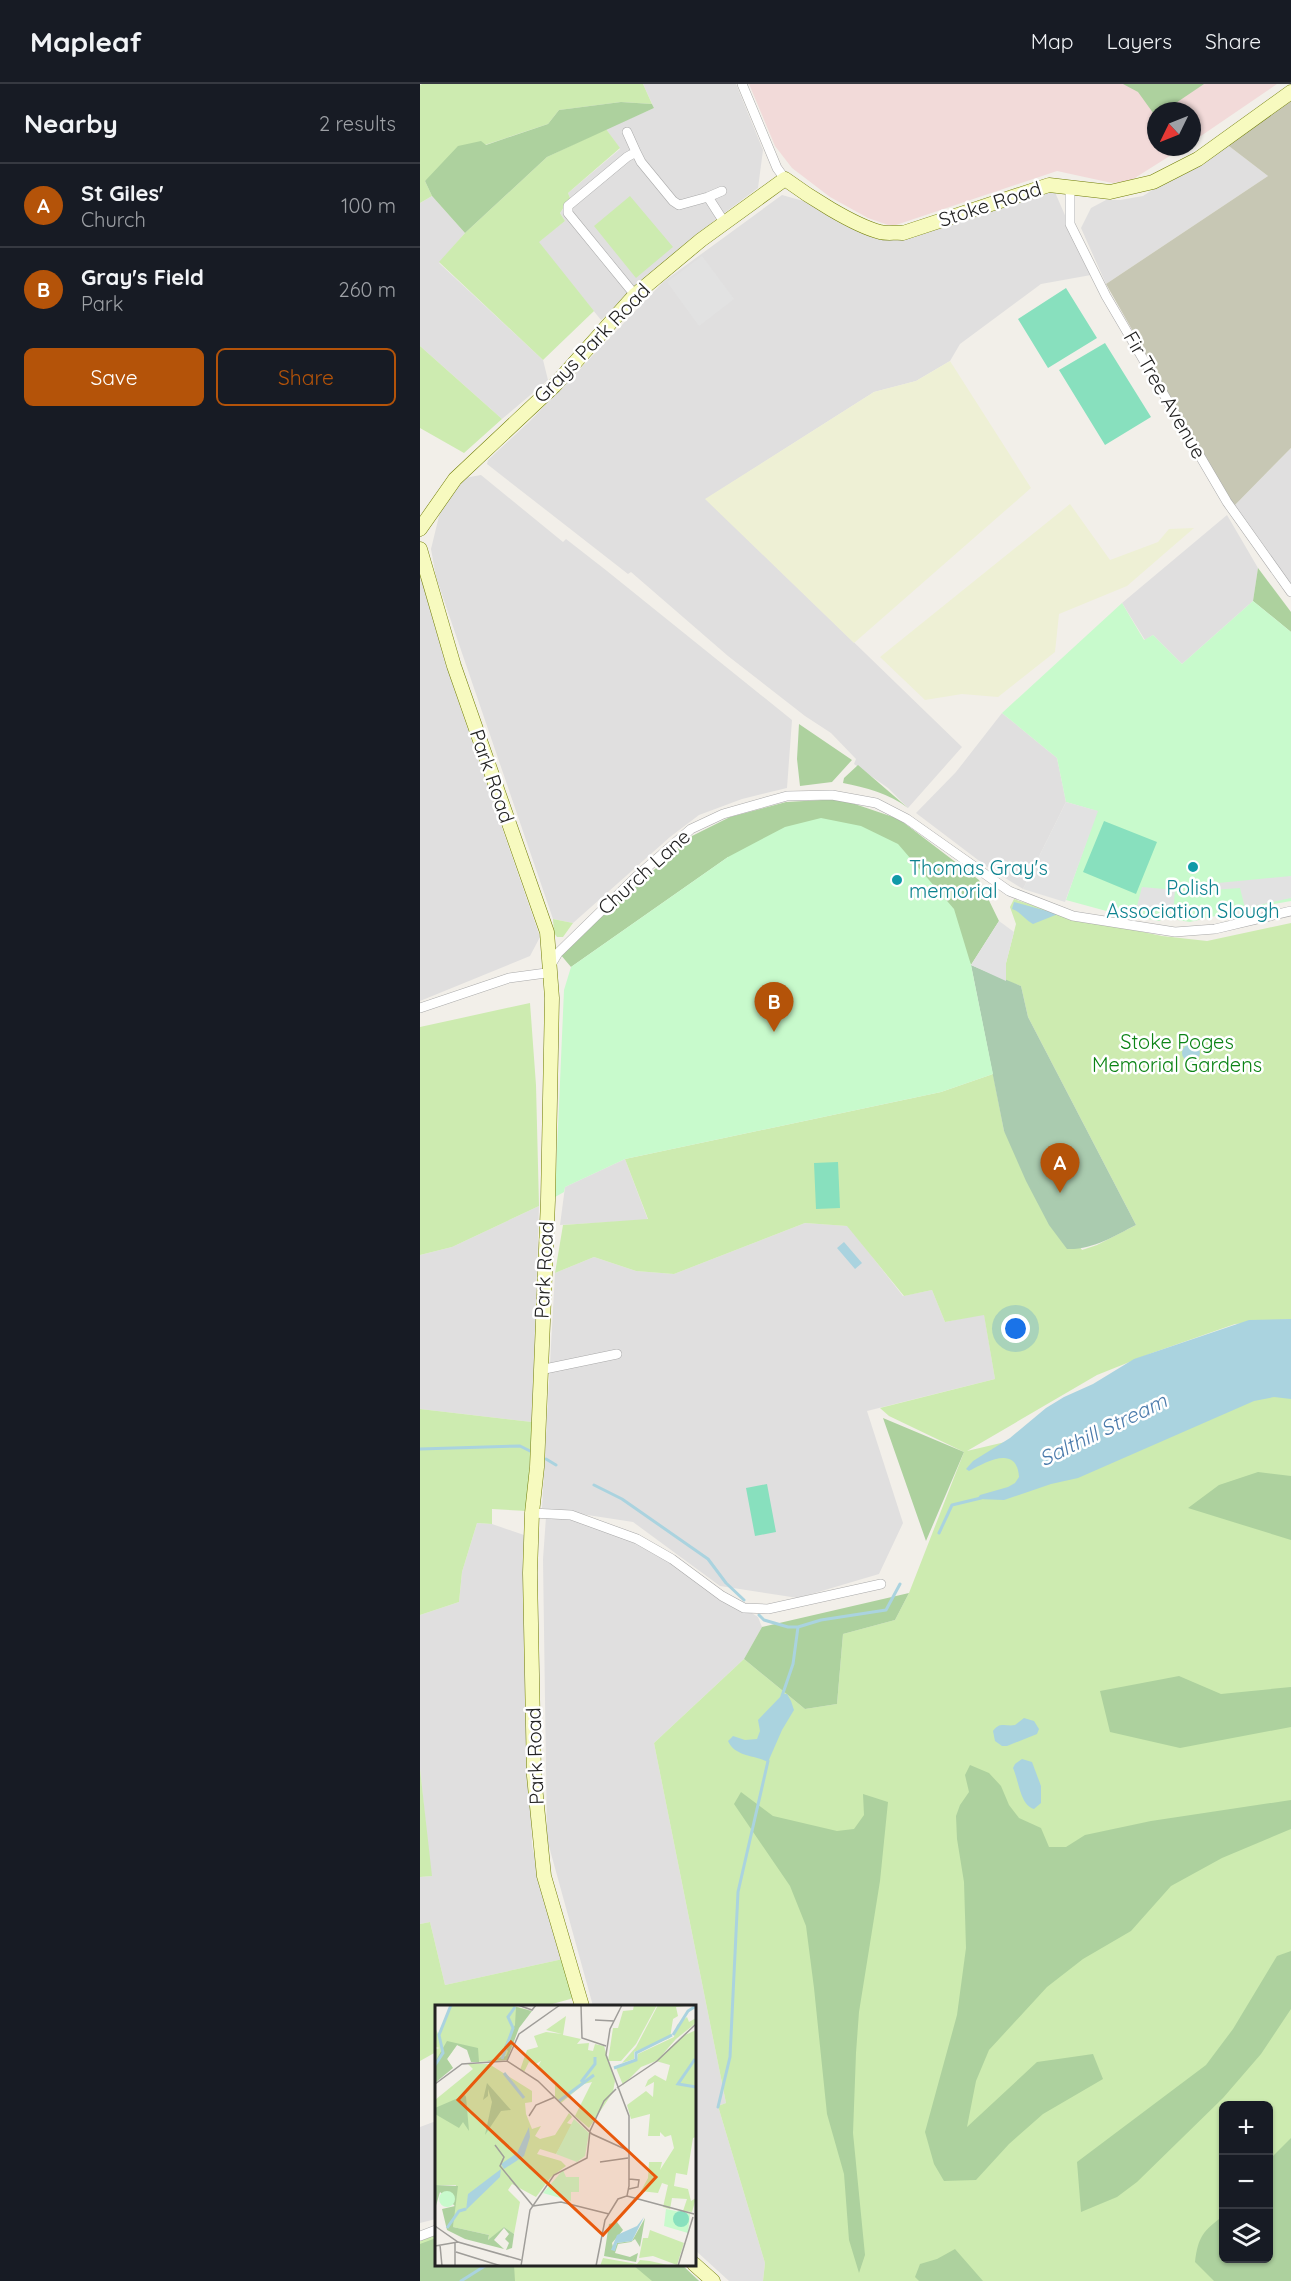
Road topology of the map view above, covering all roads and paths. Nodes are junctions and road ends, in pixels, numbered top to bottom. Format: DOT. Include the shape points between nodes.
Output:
graph roads {
  1 [pos="742,84"];
  2 [pos="1291,92"];
  3 [pos="627,132"];
  4 [pos="636,152"];
  5 [pos="785,179"];
  6 [pos="1070,186"];
  7 [pos="722,191"];
  8 [pos="708,197"];
  9 [pos="724,222"];
  10 [pos="635,296"];
  11 [pos="420,529"];
  12 [pos="420,549"];
  13 [pos="1291,592"];
  14 [pos="1291,911"];
  15 [pos="550,967"];
  16 [pos="420,1008"];
  17 [pos="617,1354"];
  18 [pos="540,1370"];
  19 [pos="532,1512"];
  20 [pos="881,1584"];
  21 [pos="581,2005"];
  22 [pos="435,2230"];
  23 [pos="420,2236"];
  24 [pos="696,2266"];
  25 [pos="713,2281"];
  1 -- 5 [label="street"];
  2 -- 6 [label="main road, Stoke Road" via="1198,159 1153,182 1110,192"];
  3 -- 4 [label="street"];
  4 -- 8 [label="street" via="679,205"];
  4 -- 10 [label="street" via="568,206 568,213"];
  5 -- 6 [label="main road, Stoke Road" via="881,232 903,232 1049,185"];
  5 -- 9 [label="main road, Grays Park Road"];
  6 -- 13 [label="street, Fir Tree Avenue" via="1070,224 1098,280 1227,502"];
  7 -- 8 [label="street"];
  8 -- 9 [label="street"];
  9 -- 10 [label="main road, Grays Park Road"];
  10 -- 11 [label="main road, Grays Park Road" via="554,386 455,479"];
  12 -- 15 [label="main road, Park Road" via="454,666 547,932"];
  14 -- 15 [label="street, Church Lane" via="1215,928 1175,932 1073,916 1009,891 907,819 876,803 832,795 787,796 723,814 691,829 558,953"];
  15 -- 16 [label="street" via="546,973 509,978"];
  15 -- 18 [label="main road, Park Road" via="548,1200"];
  17 -- 18 [label="street"];
  18 -- 19 [label="main road, Park Road"];
  19 -- 20 [label="street" via="571,1515 637,1539 744,1608 768,1609"];
  19 -- 21 [label="main road, Park Road" via="530,1573 538,1823 544,1876"];
  22 -- 23 [label="street"];
  24 -- 25 [label="main road"];
}
